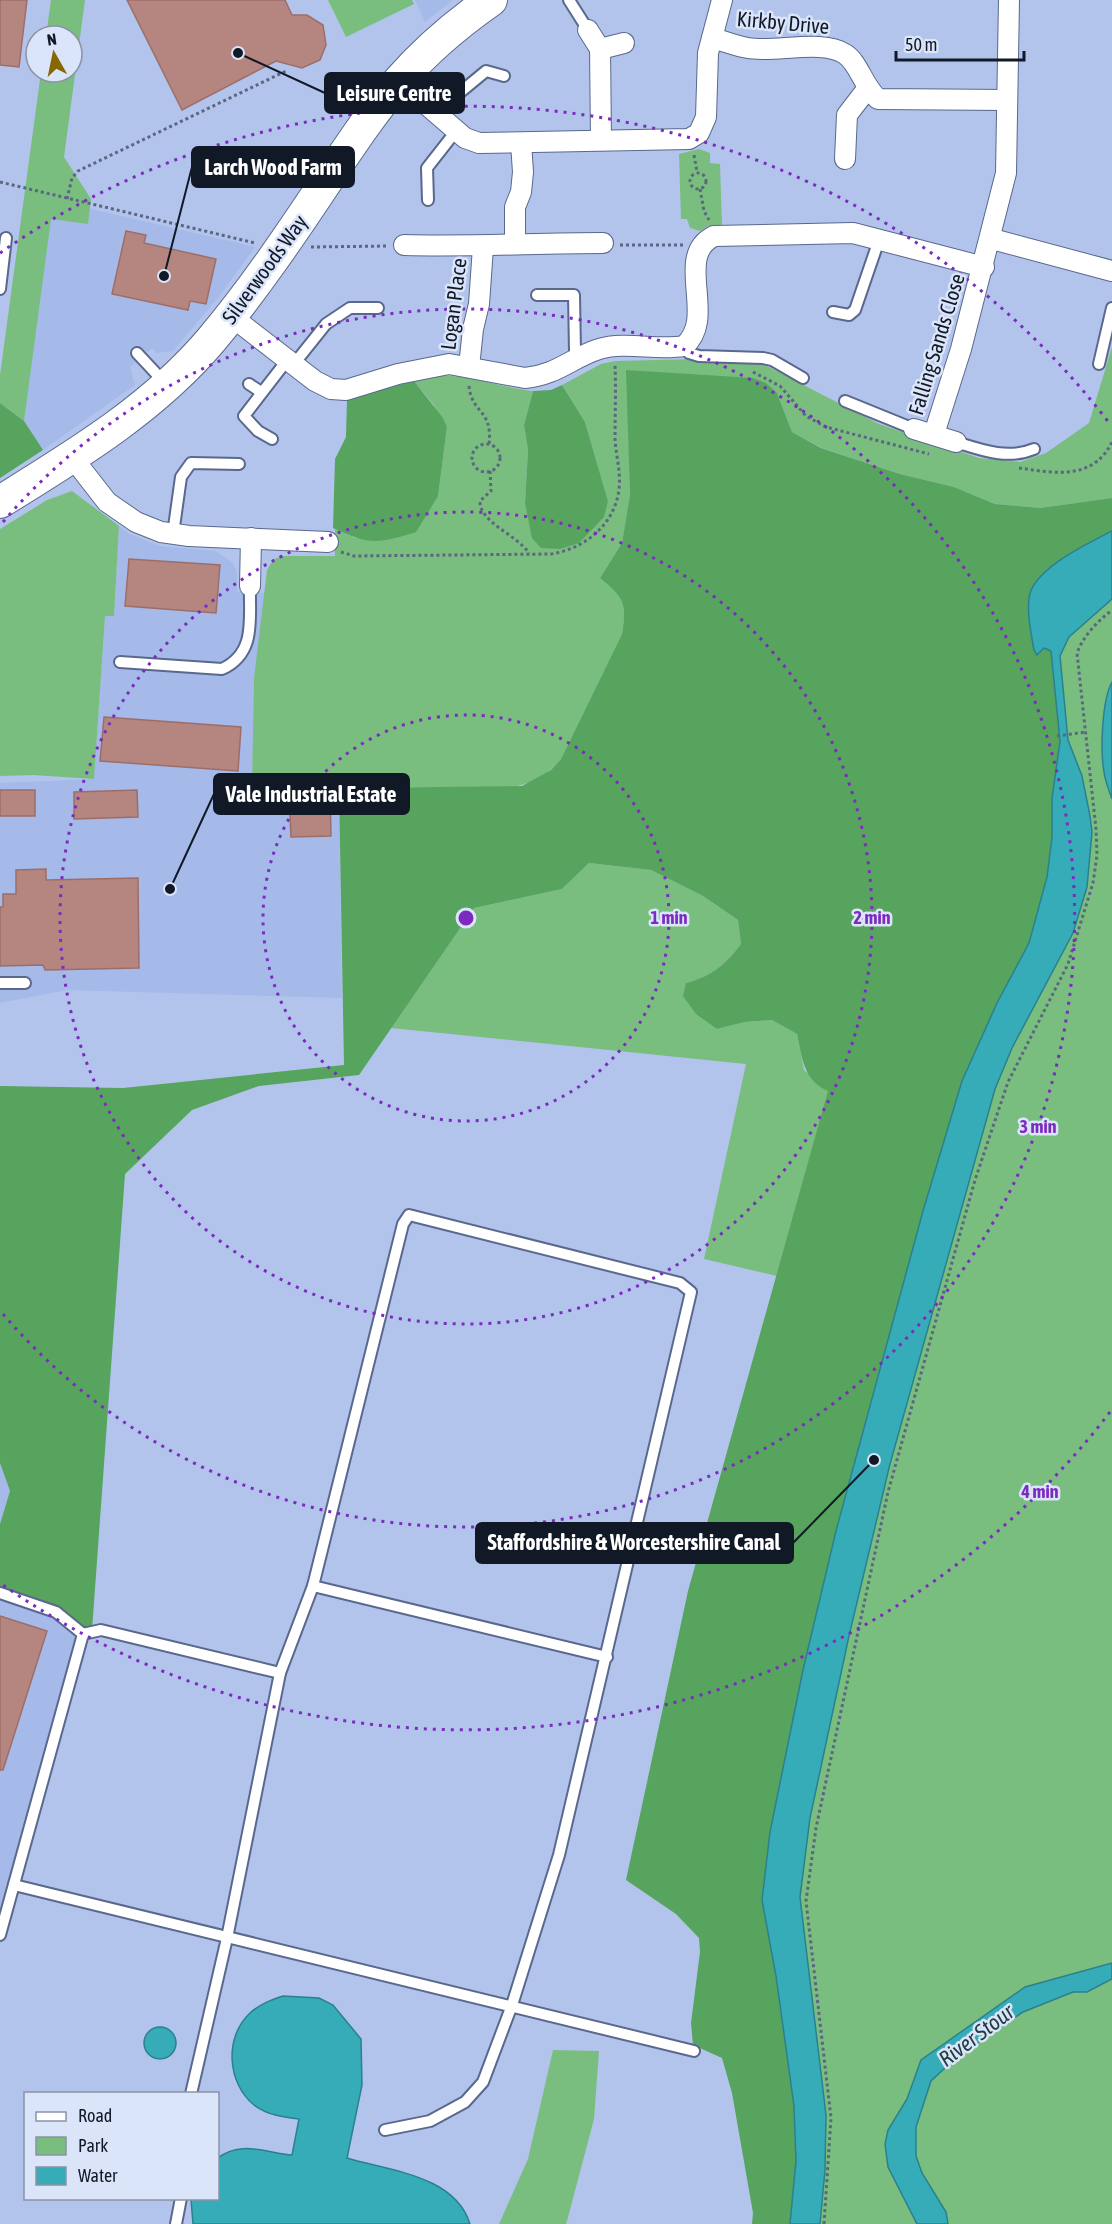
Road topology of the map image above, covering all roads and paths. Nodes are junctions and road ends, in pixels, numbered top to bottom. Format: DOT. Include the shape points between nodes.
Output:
graph roads {
  1 [pos="492,0"];
  2 [pos="569,0"];
  3 [pos="722,0"];
  4 [pos="1009,0"];
  5 [pos="588,30"];
  6 [pos="712,38"];
  7 [pos="624,43"];
  8 [pos="600,49"];
  9 [pos="286,71"];
  10 [pos="504,76"];
  11 [pos="399,81"];
  12 [pos="867,89"];
  13 [pos="1007,100"];
  14 [pos="437,115"];
  15 [pos="456,131"];
  16 [pos="601,139"];
  17 [pos="521,143"];
  18 [pos="282,154"];
  19 [pos="845,159"];
  20 [pos="0,182"];
  21 [pos="326,182"];
  22 [pos="700,189"];
  23 [pos="67,199"];
  24 [pos="428,200"];
  25 [pos="6,238"];
  26 [pos="992,238"];
  27 [pos="879,240"];
  28 [pos="708,241"];
  29 [pos="515,243"];
  30 [pos="603,243"];
  31 [pos="404,245"];
  32 [pos="483,247"];
  33 [pos="289,251"];
  34 [pos="984,267"];
  35 [pos="1112,271"];
  36 [pos="0,289"];
  37 [pos="537,295"];
  38 [pos="378,308"];
  39 [pos="1112,308"];
  40 [pos="833,312"];
  41 [pos="231,316"];
  42 [pos="684,346"];
  43 [pos="615,348"];
  44 [pos="136,353"];
  45 [pos="579,359"];
  46 [pos="291,362"];
  47 [pos="1099,364"];
  48 [pos="470,367"];
  49 [pos="803,378"];
  50 [pos="249,384"];
  51 [pos="167,386"];
  52 [pos="261,392"];
  53 [pos="845,401"];
  54 [pos="914,429"];
  55 [pos="933,434"];
  56 [pos="272,439"];
  57 [pos="956,442"];
  58 [pos="489,445"];
  59 [pos="1034,450"];
  60 [pos="72,457"];
  61 [pos="239,464"];
  62 [pos="490,471"];
  63 [pos="0,502"];
  64 [pos="173,534"];
  65 [pos="251,538"];
  66 [pos="328,542"];
  67 [pos="529,553"];
  68 [pos="250,586"];
  69 [pos="1112,610"];
  70 [pos="120,663"];
  71 [pos="1086,732"];
  72 [pos="1057,736"];
  73 [pos="25,982"];
  74 [pos="0,983"];
  75 [pos="313,1586"];
  76 [pos="0,1593"];
  77 [pos="83,1634"];
  78 [pos="607,1657"];
  79 [pos="280,1673"];
  80 [pos="14,1885"];
  81 [pos="0,1935"];
  82 [pos="227,1938"];
  83 [pos="512,2005"];
  84 [pos="694,2051"];
  85 [pos="191,2092"];
  86 [pos="385,2130"];
  87 [pos="181,2200"];
  88 [pos="176,2224"];
  89 [pos="824,2224"];
  1 -- 11 [label="main road, Silverwoods Way" via="425,53"];
  2 -- 5 [label="lane"];
  3 -- 6 [label="street"];
  4 -- 13 [label="street, Falling Sands Close"];
  5 -- 8 [label="street"];
  6 -- 12 [label="street, Kirkby Drive" via="748,48 840,51 853,61"];
  6 -- 16 [label="street" via="706,69 706,117 699,133 674,141"];
  7 -- 8 [label="street"];
  8 -- 16 [label="street"];
  9 -- 23 [label="path" via="78,171 72,178"];
  10 -- 14 [label="lane" via="486,70"];
  11 -- 14 [label="street"];
  11 -- 21 [label="main road, Silverwoods Way"];
  12 -- 13 [label="street" via="878,99"];
  12 -- 19 [label="street" via="847,116"];
  13 -- 26 [label="street, Falling Sands Close" via="1009,154"];
  14 -- 15 [label="street"];
  15 -- 17 [label="street" via="479,142"];
  15 -- 24 [label="lane" via="428,168"];
  16 -- 17 [label="street"];
  17 -- 29 [label="street" via="523,172 515,207"];
  18 -- 21 [label="lane"];
  20 -- 23 [label="path"];
  21 -- 33 [label="main road, Silverwoods Way"];
  22 -- 22 [label="path" via="690,183 695,173 706,179"];
  22 -- 28 [label="path"];
  23 -- 33 [label="path"];
  25 -- 36 [label="lane"];
  26 -- 34 [label="street, Falling Sands Close"];
  26 -- 35 [label="street"];
  27 -- 28 [label="street" via="853,233"];
  27 -- 34 [label="street"];
  27 -- 40 [label="lane" via="855,310 849,315"];
  28 -- 30 [label="path"];
  28 -- 42 [label="street" via="696,261 696,328"];
  29 -- 30 [label="street, Logan Place"];
  29 -- 32 [label="street, Logan Place"];
  31 -- 32 [label="street, Logan Place"];
  31 -- 33 [label="path"];
  32 -- 48 [label="street, Logan Place"];
  33 -- 41 [label="main road, Silverwoods Way"];
  34 -- 55 [label="street, Falling Sands Close"];
  37 -- 45 [label="lane" via="573,295 575,352"];
  38 -- 46 [label="lane" via="350,308 326,324"];
  39 -- 47 [label="lane"];
  41 -- 46 [label="street"];
  41 -- 51 [label="main road, Silverwoods Way"];
  42 -- 43 [label="street"];
  42 -- 49 [label="lane" via="699,356 772,360"];
  43 -- 45 [label="street" via="600,349"];
  43 -- 67 [label="path" via="615,442 620,481 612,512 603,526 570,551"];
  44 -- 51 [label="lane"];
  45 -- 48 [label="street" via="549,375 525,378"];
  46 -- 48 [label="street" via="315,381 331,389 346,390 425,367"];
  46 -- 52 [label="lane"];
  48 -- 58 [label="path" via="470,398 486,415"];
  50 -- 52 [label="lane"];
  51 -- 60 [label="main road, Silverwoods Way"];
  52 -- 56 [label="lane" via="244,416"];
  53 -- 54 [label="lane"];
  54 -- 55 [label="street, Falling Sands Close"];
  55 -- 57 [label="street, Falling Sands Close"];
  57 -- 59 [label="lane" via="988,452"];
  58 -- 62 [label="path" via="500,455 498,465"];
  58 -- 62 [label="path" via="477,447 472,459 479,470"];
  60 -- 63 [label="main road, Silverwoods Way"];
  60 -- 64 [label="street" via="107,502 136,522"];
  61 -- 64 [label="lane" via="191,463 181,477"];
  62 -- 67 [label="path" via="491,491 480,501 481,511 519,540"];
  64 -- 65 [label="street"];
  65 -- 66 [label="street"];
  65 -- 68 [label="street"];
  66 -- 67 [label="path" via="336,550 354,556"];
  68 -- 70 [label="lane" via="248,636 237,662 222,669"];
  69 -- 71 [label="path" via="1081,642 1077,653"];
  71 -- 72 [label="path"];
  71 -- 89 [label="path" via="1097,855 1086,913 1068,964 1008,1082 975,1180 888,1492 816,1828 806,1901 831,2118"];
  73 -- 74 [label="lane"];
  75 -- 78 [label="lane"];
  75 -- 78 [label="lane" via="403,1224 409,1215 680,1283 691,1292"];
  75 -- 79 [label="lane"];
  76 -- 77 [label="lane" via="56,1612"];
  77 -- 79 [label="lane" via="101,1630"];
  77 -- 80 [label="lane"];
  78 -- 83 [label="lane" via="559,1855"];
  79 -- 82 [label="lane"];
  80 -- 81 [label="lane"];
  80 -- 82 [label="lane"];
  82 -- 83 [label="lane"];
  82 -- 85 [label="lane"];
  83 -- 84 [label="lane"];
  83 -- 86 [label="lane" via="483,2082 465,2102 430,2121"];
  87 -- 88 [label="lane"];
}
